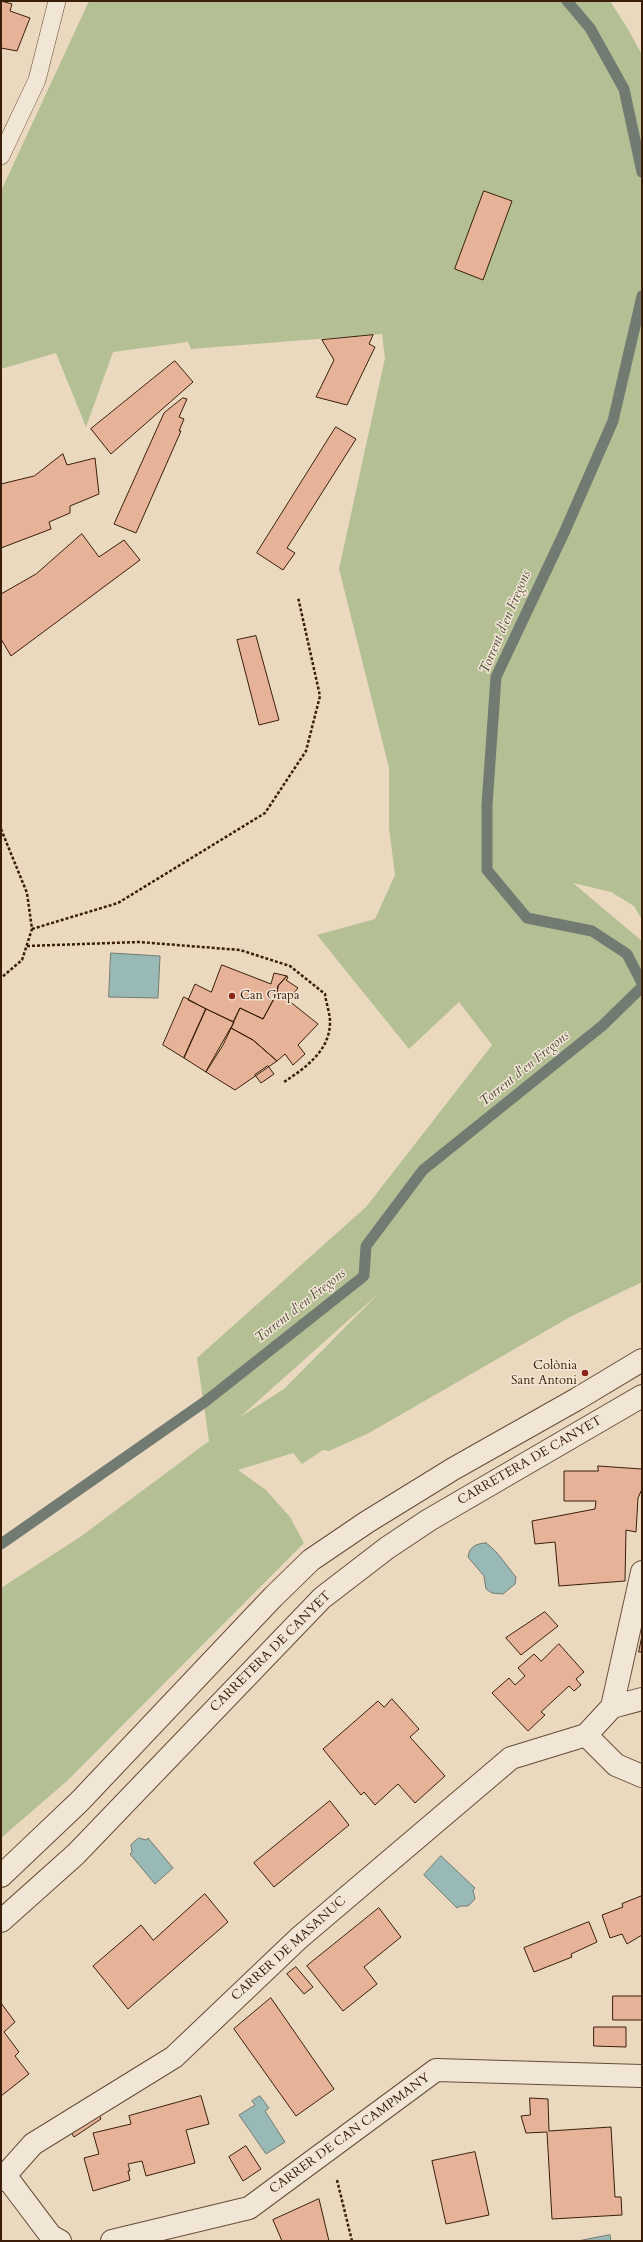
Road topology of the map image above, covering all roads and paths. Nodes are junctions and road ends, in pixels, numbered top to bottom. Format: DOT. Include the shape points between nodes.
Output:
graph roads {
  1 [pos="57,1"];
  2 [pos="1,156"];
  3 [pos="298,597"];
  4 [pos="1,829"];
  5 [pos="32,929"];
  6 [pos="27,946"];
  7 [pos="1,978"];
  8 [pos="284,1082"];
  9 [pos="642,1360"];
  10 [pos="642,1396"];
  11 [pos="642,1572"];
  12 [pos="642,1699"];
  13 [pos="612,1707"];
  14 [pos="586,1735"];
  15 [pos="642,1776"];
  16 [pos="1,1876"];
  17 [pos="1,1921"];
  18 [pos="642,2076"];
  19 [pos="330,2149"];
  20 [pos="3,2177"];
  21 [pos="60,2241"];
  22 [pos="112,2241"];
  23 [pos="352,2241"];
  1 -- 2 [label="lane" via="37,80"];
  3 -- 5 [label="path" via="320,696 306,751 265,812 118,903"];
  4 -- 5 [label="path" via="27,893"];
  5 -- 6 [label="path"];
  6 -- 7 [label="path" via="22,960"];
  6 -- 8 [label="path" via="139,942 240,950 290,966 325,994 330,1023 324,1047 309,1065"];
  9 -- 16 [label="street" via="453,1469 311,1560 80,1801"];
  10 -- 17 [label="street, CARRETERA DE CANYET" via="429,1520 387,1548 322,1598 76,1854"];
  11 -- 13 [label="street"];
  12 -- 13 [label="street"];
  13 -- 14 [label="street"];
  14 -- 15 [label="street" via="616,1765"];
  14 -- 20 [label="street, CARRER DE MASANUC" via="511,1758 299,1938 174,2056 33,2144"];
  18 -- 19 [label="street, CARRER DE CAN CAMPMANY" via="436,2070"];
  19 -- 22 [label="street, CARRER DE CAN CAMPMANY" via="249,2208"];
  19 -- 23 [label="path"];
  20 -- 21 [label="street" via="51,2236"];
}
